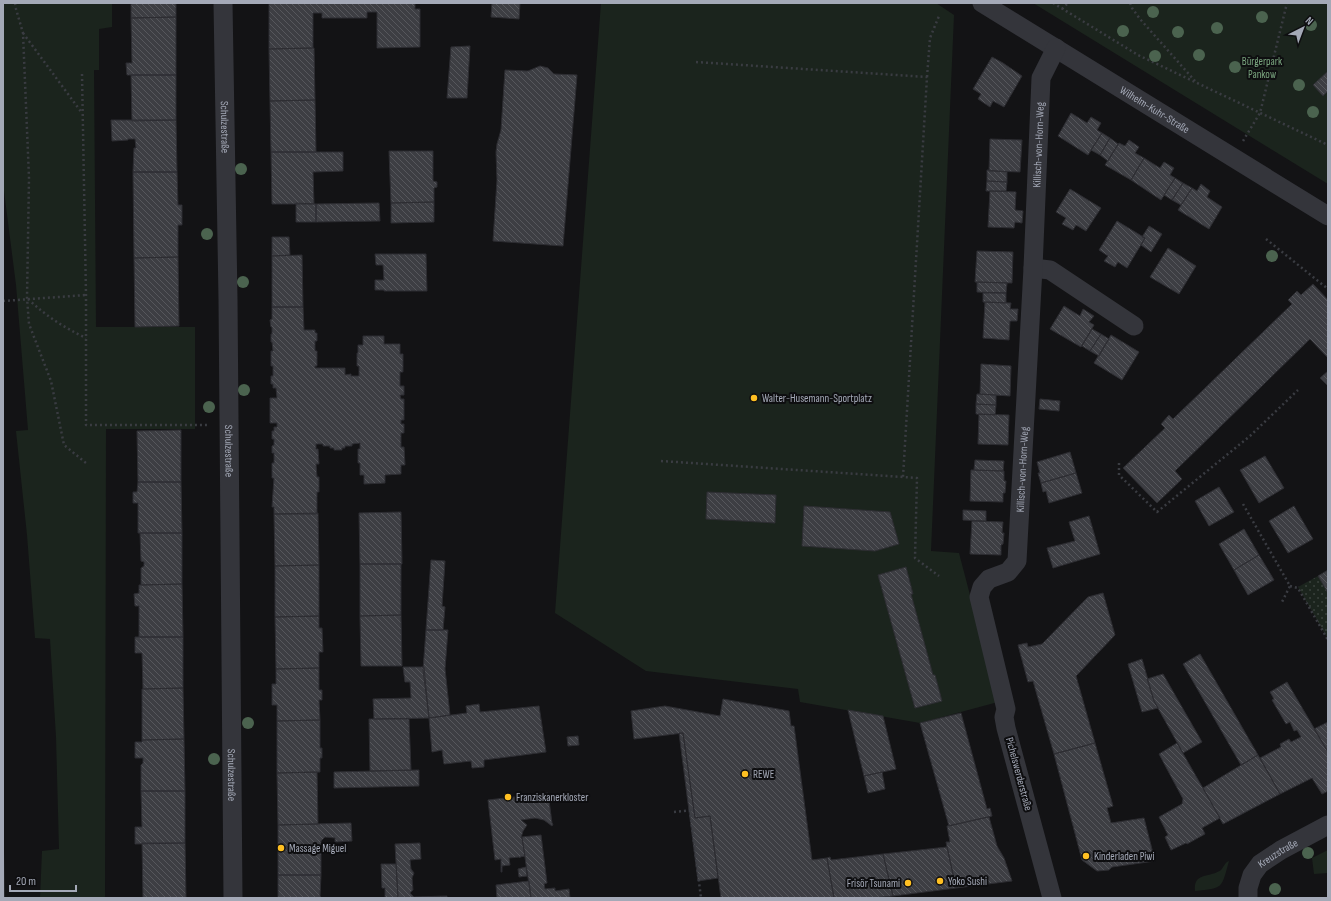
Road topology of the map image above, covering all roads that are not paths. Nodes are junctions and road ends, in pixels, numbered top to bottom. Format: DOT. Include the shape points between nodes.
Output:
graph roads {
  1 [pos="223,3"];
  2 [pos="982,3"];
  3 [pos="1056,48"];
  4 [pos="1328,216"];
  5 [pos="1033,268"];
  6 [pos="1134,326"];
  7 [pos="991,650"];
  8 [pos="1328,825"];
  9 [pos="233,898"];
  10 [pos="1052,898"];
  11 [pos="1248,898"];
  1 -- 9 [label="street, Schulzestraße"];
  2 -- 3 [label="street, Wilhelm-Kuhr-Straße"];
  3 -- 4 [label="street, Wilhelm-Kuhr-Straße"];
  3 -- 5 [label="street, Killisch-von-Horn-Weg" via="1041,78"];
  5 -- 6 [label="street" via="1050,270"];
  5 -- 7 [label="street, Killisch-von-Horn-Weg" via="1017,561 1008,572 989,579 982,587 979,597"];
  7 -- 10 [label="street, Pichelswerderstraße" via="1006,708 1004,717"];
  8 -- 11 [label="street, Kreuzstraße" via="1260,864 1252,875"];
}
